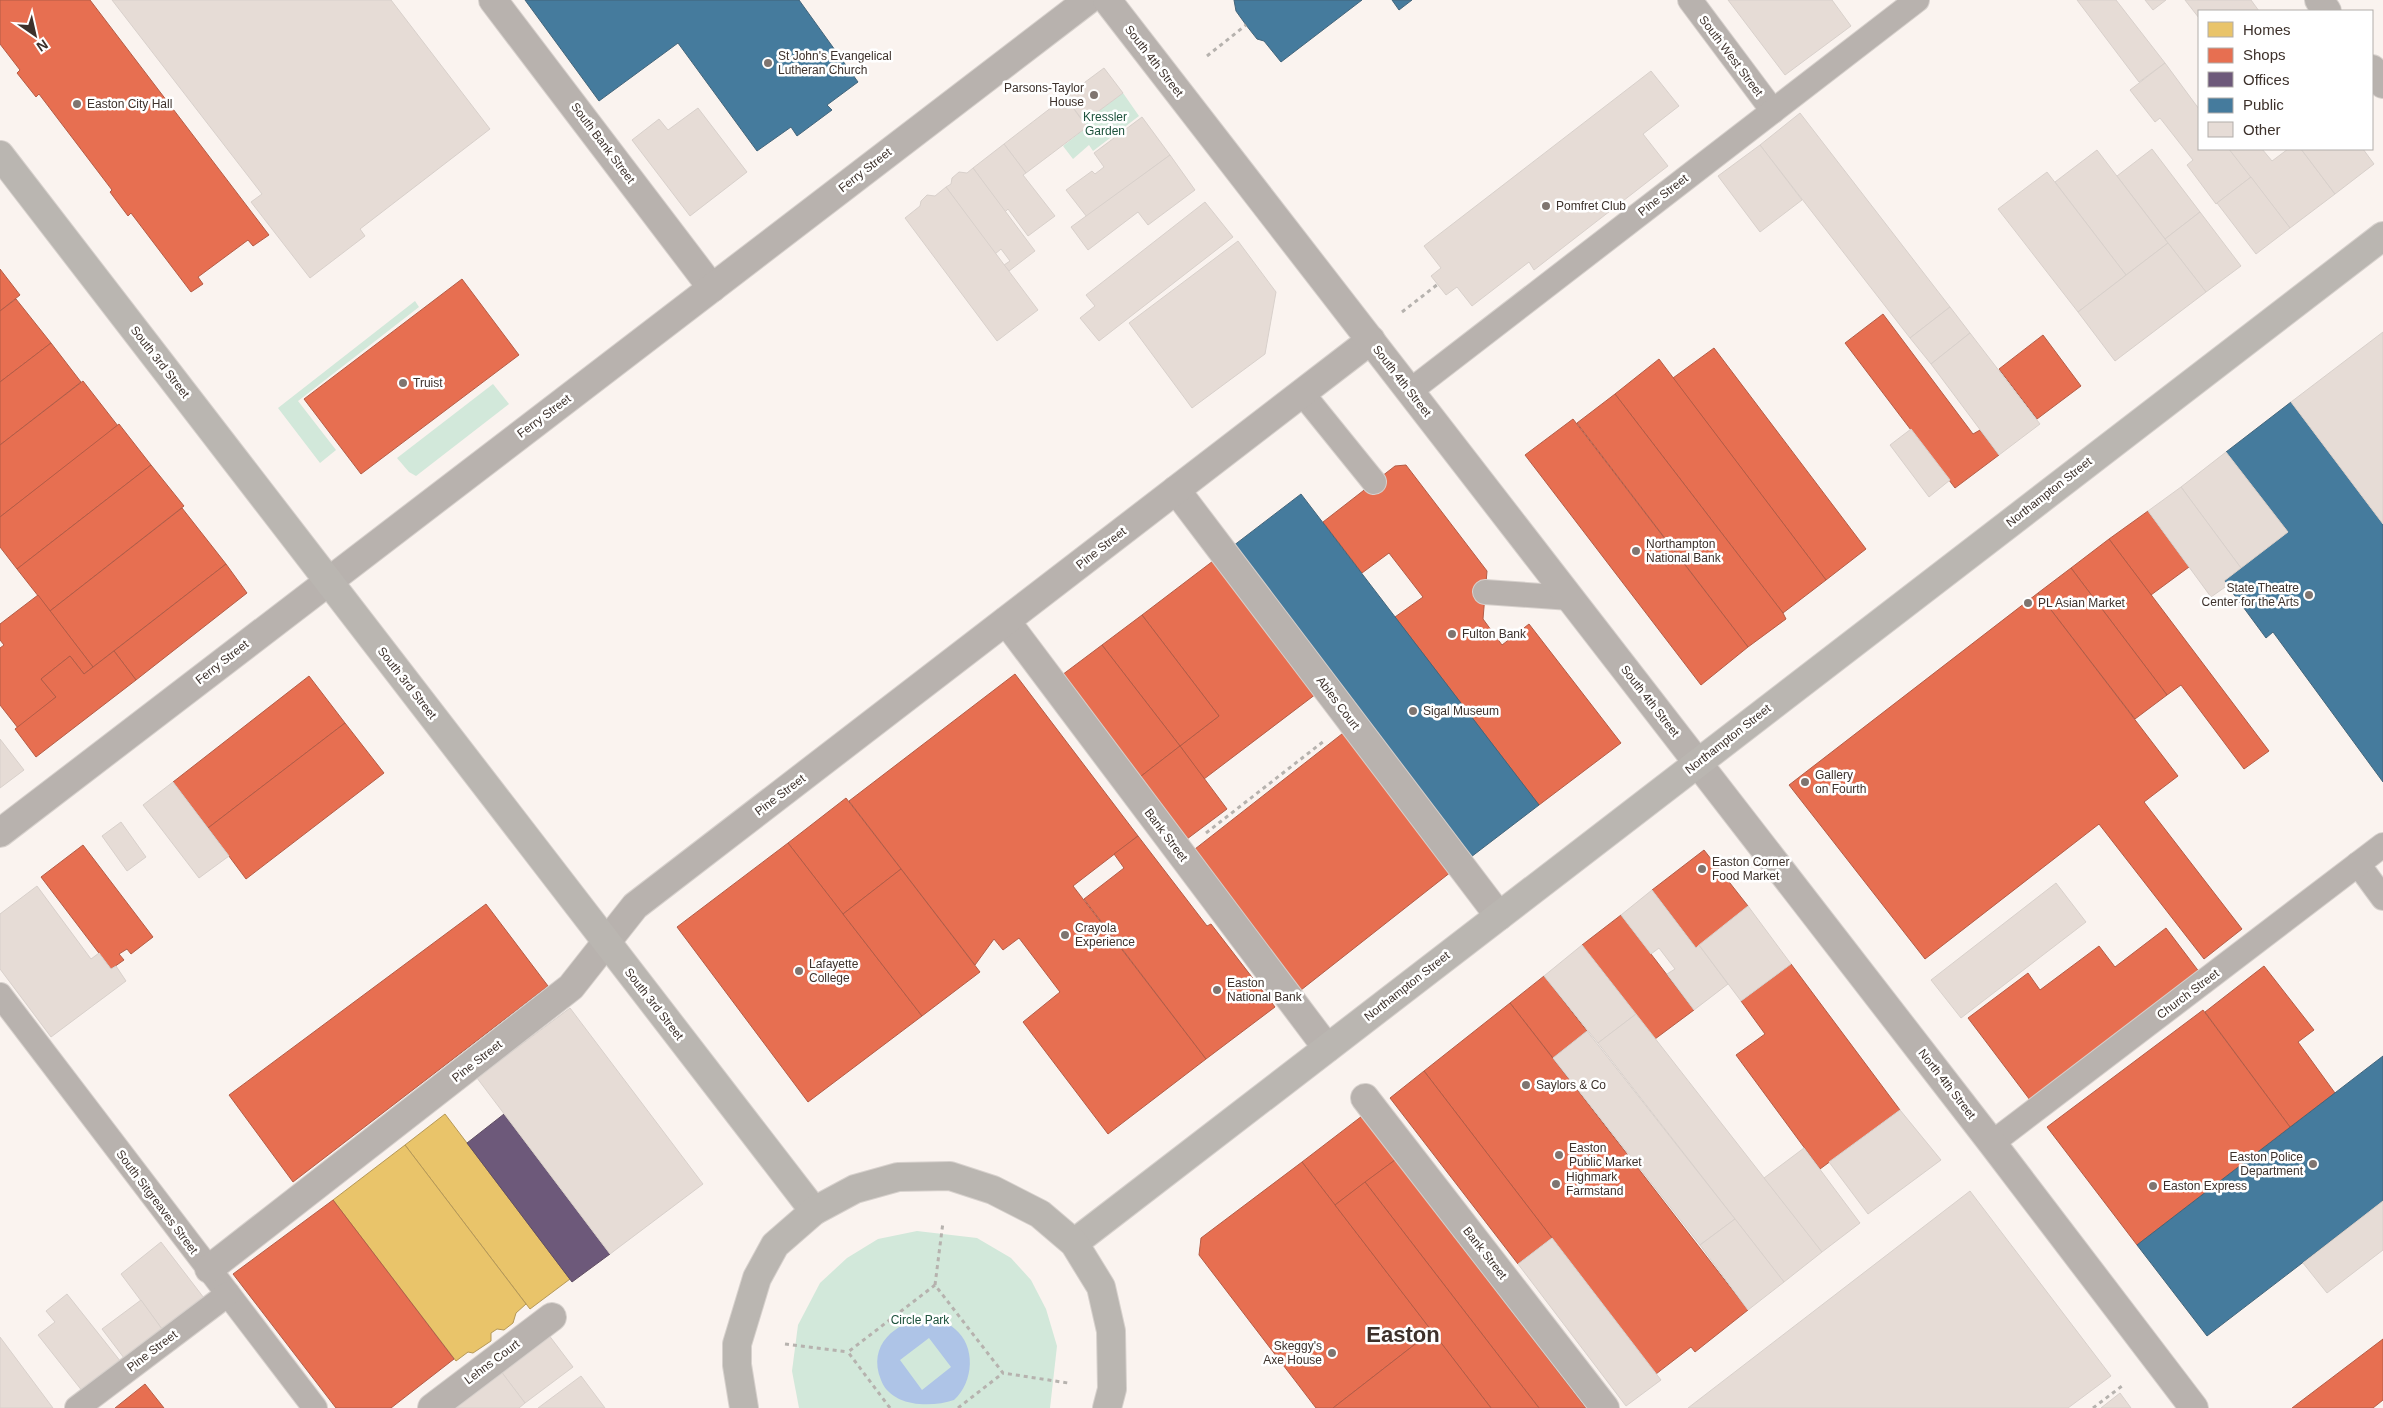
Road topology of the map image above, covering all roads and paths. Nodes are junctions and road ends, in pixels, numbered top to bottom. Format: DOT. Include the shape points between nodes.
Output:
graph roads {
  1 [pos="492,0"];
  2 [pos="1088,0"];
  3 [pos="1107,0"];
  4 [pos="1690,0"];
  5 [pos="1916,0"];
  6 [pos="1246,25"];
  7 [pos="1207,56"];
  8 [pos="2373,71"];
  9 [pos="2383,84"];
  10 [pos="1773,111"];
  11 [pos="0,155"];
  12 [pos="2383,236"];
  13 [pos="1438,284"];
  14 [pos="712,288"];
  15 [pos="1402,312"];
  16 [pos="1370,340"];
  17 [pos="1410,391"];
  18 [pos="1302,393"];
  19 [pos="1374,482"];
  20 [pos="1176,490"];
  21 [pos="328,581"];
  22 [pos="1485,592"];
  23 [pos="1570,598"];
  24 [pos="1006,621"];
  25 [pos="1352,721"];
  26 [pos="1697,762"];
  27 [pos="0,833"];
  28 [pos="2383,846"];
  29 [pos="1180,853"];
  30 [pos="2358,864"];
  31 [pos="2383,898"];
  32 [pos="1498,916"];
  33 [pos="607,942"];
  34 [pos="0,995"];
  35 [pos="1327,1048"];
  36 [pos="1365,1098"];
  37 [pos="1992,1143"];
  38 [pos="814,1211"];
  39 [pos="943,1222"];
  40 [pos="1074,1243"];
  41 [pos="209,1269"];
  42 [pos="935,1285"];
  43 [pos="228,1294"];
  44 [pos="552,1316"];
  45 [pos="785,1344"];
  46 [pos="848,1352"];
  47 [pos="1003,1374"];
  48 [pos="1068,1383"];
  49 [pos="2122,1386"];
  50 [pos="77,1408"];
  51 [pos="314,1408"];
  52 [pos="432,1408"];
  53 [pos="744,1408"];
  54 [pos="890,1408"];
  55 [pos="958,1408"];
  56 [pos="1107,1408"];
  57 [pos="1605,1408"];
  58 [pos="2093,1408"];
  59 [pos="2194,1408"];
  1 -- 14 [label="street, South Bank Street"];
  2 -- 14 [label="street, Ferry Street"];
  3 -- 16 [label="street, South 4th Street"];
  4 -- 10 [label="lane, South West Street"];
  5 -- 10 [label="lane, Pine Street"];
  6 -- 7 [label="path"];
  8 -- 9 [label="street"];
  10 -- 17 [label="lane, Pine Street"];
  11 -- 21 [label="main road, South 3rd Street"];
  12 -- 26 [label="main road, Northampton Street"];
  13 -- 15 [label="path"];
  14 -- 21 [label="street, Ferry Street"];
  16 -- 17 [label="street, South 4th Street"];
  16 -- 18 [label="street, Pine Street"];
  17 -- 23 [label="street, South 4th Street"];
  18 -- 19 [label="lane"];
  18 -- 20 [label="street, Pine Street"];
  20 -- 24 [label="street, Pine Street"];
  20 -- 25 [label="street, Ables Court"];
  21 -- 27 [label="street, Ferry Street"];
  21 -- 33 [label="main road, South 3rd Street"];
  22 -- 23 [label="lane"];
  23 -- 26 [label="street, South 4th Street"];
  24 -- 29 [label="street, Bank Street"];
  24 -- 33 [label="street, Pine Street" via="635,906"];
  25 -- 29 [label="path"];
  25 -- 32 [label="street, Ables Court"];
  26 -- 32 [label="main road, Northampton Street"];
  26 -- 37 [label="street, North 4th Street"];
  28 -- 30 [label="lane, Church Street"];
  29 -- 35 [label="street, Bank Street"];
  30 -- 31 [label="lane"];
  30 -- 37 [label="lane, Church Street"];
  32 -- 35 [label="main road, Northampton Street"];
  33 -- 38 [label="main road, South 3rd Street"];
  33 -- 41 [label="street, Pine Street" via="571,988"];
  34 -- 41 [label="lane, South Sitgreaves Street"];
  35 -- 40 [label="main road, Northampton Street"];
  36 -- 57 [label="street, Bank Street"];
  37 -- 59 [label="street, North 4th Street"];
  38 -- 40 [label="main road" via="855,1188 898,1177 950,1176 993,1190 1040,1214"];
  38 -- 53 [label="main road" via="775,1245 757,1278 737,1344"];
  39 -- 42 [label="path"];
  40 -- 56 [label="main road" via="1102,1287 1112,1332 1112,1389"];
  41 -- 43 [label="lane, South Sitgreaves Street"];
  42 -- 46 [label="path"];
  42 -- 47 [label="path"];
  43 -- 50 [label="lane, Pine Street"];
  43 -- 51 [label="lane, South Sitgreaves Street"];
  44 -- 52 [label="street, Lehns Court"];
  45 -- 46 [label="path"];
  46 -- 54 [label="path"];
  47 -- 48 [label="path"];
  47 -- 55 [label="path"];
  49 -- 58 [label="path"];
}
